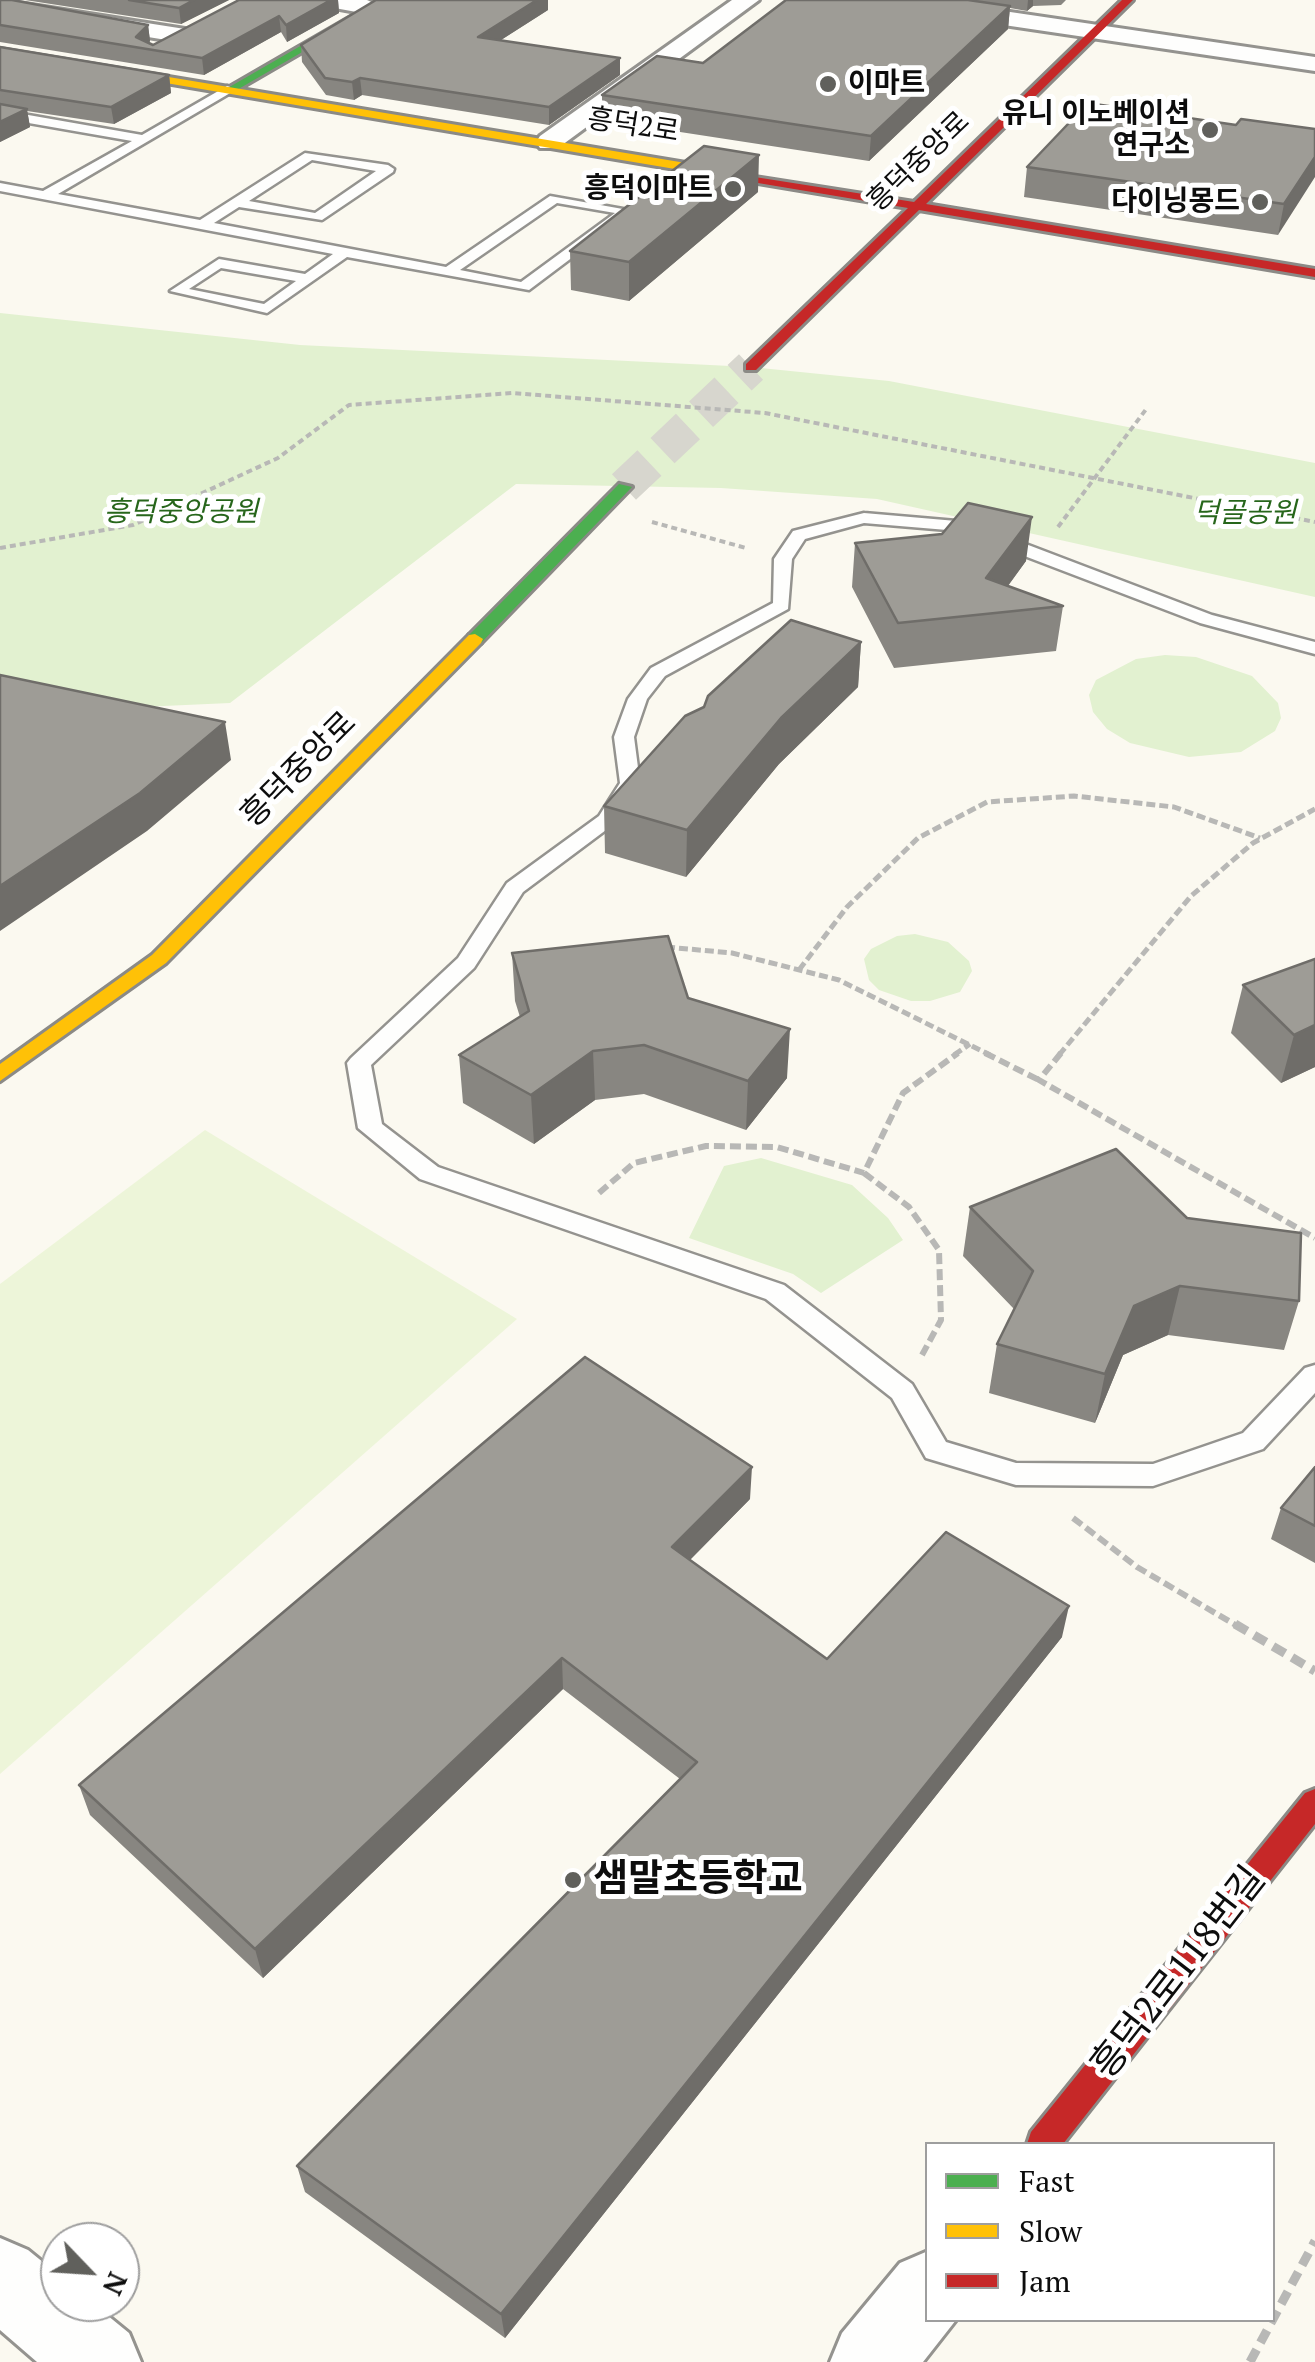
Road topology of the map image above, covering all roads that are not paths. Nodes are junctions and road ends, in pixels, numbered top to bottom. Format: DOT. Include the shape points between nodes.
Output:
graph roads {
  1 [pos="326,0"];
  2 [pos="746,0"];
  3 [pos="882,0"];
  4 [pos="1128,0"];
  5 [pos="380,4"];
  6 [pos="0,6"];
  7 [pos="1096,30"];
  8 [pos="0,52"];
  9 [pos="1315,64"];
  10 [pos="117,71"];
  11 [pos="231,89"];
  12 [pos="0,114"];
  13 [pos="144,139"];
  14 [pos="548,142"];
  15 [pos="0,187"];
  16 [pos="46,196"];
  17 [pos="236,203"];
  18 [pos="919,204"];
  19 [pos="202,225"];
  20 [pos="345,252"];
  21 [pos="448,272"];
  22 [pos="1315,273"];
  23 [pos="307,279"];
  24 [pos="751,366"];
  25 [pos="624,487"];
  26 [pos="1315,648"];
  27 [pos="0,1074"];
  28 [pos="1315,1375"];
  29 [pos="1315,1802"];
  30 [pos="1046,2142"];
  31 [pos="0,2278"];
  32 [pos="925,2295"];
  33 [pos="100,2362"];
  34 [pos="871,2362"];
  1 -- 5 [label="street"];
  2 -- 14 [label="street"];
  3 -- 7 [label="street"];
  4 -- 7 [label="street, 흥덕중앙로"];
  5 -- 11 [label="street"];
  6 -- 10 [label="street" via="194,32"];
  7 -- 9 [label="street"];
  7 -- 18 [label="street, 흥덕중앙로"];
  8 -- 10 [label="street, 흥덕2로"];
  10 -- 11 [label="street, 흥덕2로"];
  11 -- 13 [label="lane"];
  11 -- 14 [label="street, 흥덕2로"];
  12 -- 13 [label="lane"];
  13 -- 16 [label="lane"];
  14 -- 18 [label="street, 흥덕2로"];
  15 -- 16 [label="lane"];
  16 -- 19 [label="lane"];
  17 -- 17 [label="lane" via="310,156 388,169 317,217"];
  17 -- 19 [label="lane"];
  18 -- 22 [label="street, 흥덕2로"];
  18 -- 24 [label="street, 흥덕중앙로"];
  19 -- 20 [label="lane"];
  20 -- 21 [label="lane"];
  20 -- 23 [label="lane"];
  21 -- 21 [label="lane" via="555,198 627,211 524,287"];
  23 -- 23 [label="lane" via="267,308 176,292 219,263"];
  25 -- 27 [label="street, 흥덕중앙로" via="159,959"];
  26 -- 28 [label="lane" via="1206,619 962,526 864,518 799,536 784,559 782,604 658,672 638,699 624,737 630,783 606,820 515,888 466,963 359,1063 370,1128 428,1173 775,1292 902,1390 936,1450 1016,1474 1154,1475 1252,1441"];
  29 -- 30 [label="street, 흥덕2로118번길"];
  31 -- 33 [label="street"];
  32 -- 34 [label="street"];
}
